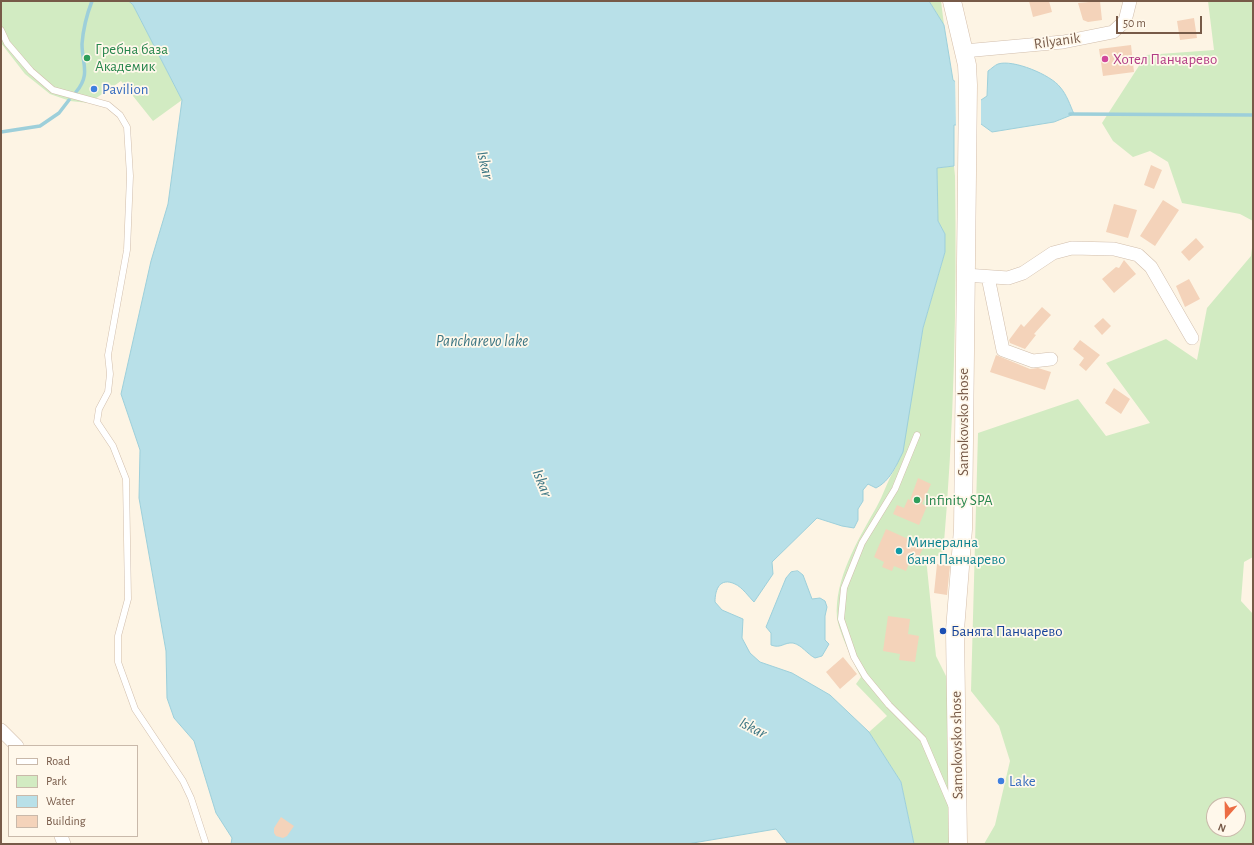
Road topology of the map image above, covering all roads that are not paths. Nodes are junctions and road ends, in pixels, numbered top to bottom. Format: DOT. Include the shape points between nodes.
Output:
graph roads {
  1 [pos="952,1"];
  2 [pos="1130,1"];
  3 [pos="1,30"];
  4 [pos="964,51"];
  5 [pos="965,275"];
  6 [pos="988,278"];
  7 [pos="1192,338"];
  8 [pos="1051,359"];
  9 [pos="917,435"];
  10 [pos="1,730"];
  11 [pos="16,745"];
  12 [pos="958,821"];
  13 [pos="206,844"];
  14 [pos="958,844"];
  1 -- 4 [label="main road, Samokovsko shose"];
  2 -- 4 [label="street, Rilyanik" via="1124,21 1113,32 1063,42"];
  3 -- 13 [label="lane" via="7,43 31,71 53,90 108,105 120,115 127,127 130,176 127,250 108,355 108,392 99,409 97,422 113,446 126,479 128,599 118,636 118,662 135,709 183,781"];
  4 -- 5 [label="main road, Samokovsko shose" via="968,85"];
  5 -- 6 [label="street"];
  5 -- 12 [label="main road, Samokovsko shose" via="963,529 955,630"];
  6 -- 7 [label="street" via="1008,278 1023,273 1053,253 1072,248 1114,249 1138,255 1150,267"];
  6 -- 8 [label="street" via="1003,350 1033,361"];
  9 -- 12 [label="lane" via="894,489 859,550 844,588 841,619 854,657 865,676 923,740"];
  10 -- 11 [label="street"];
  12 -- 14 [label="main road, Samokovsko shose"];
}
